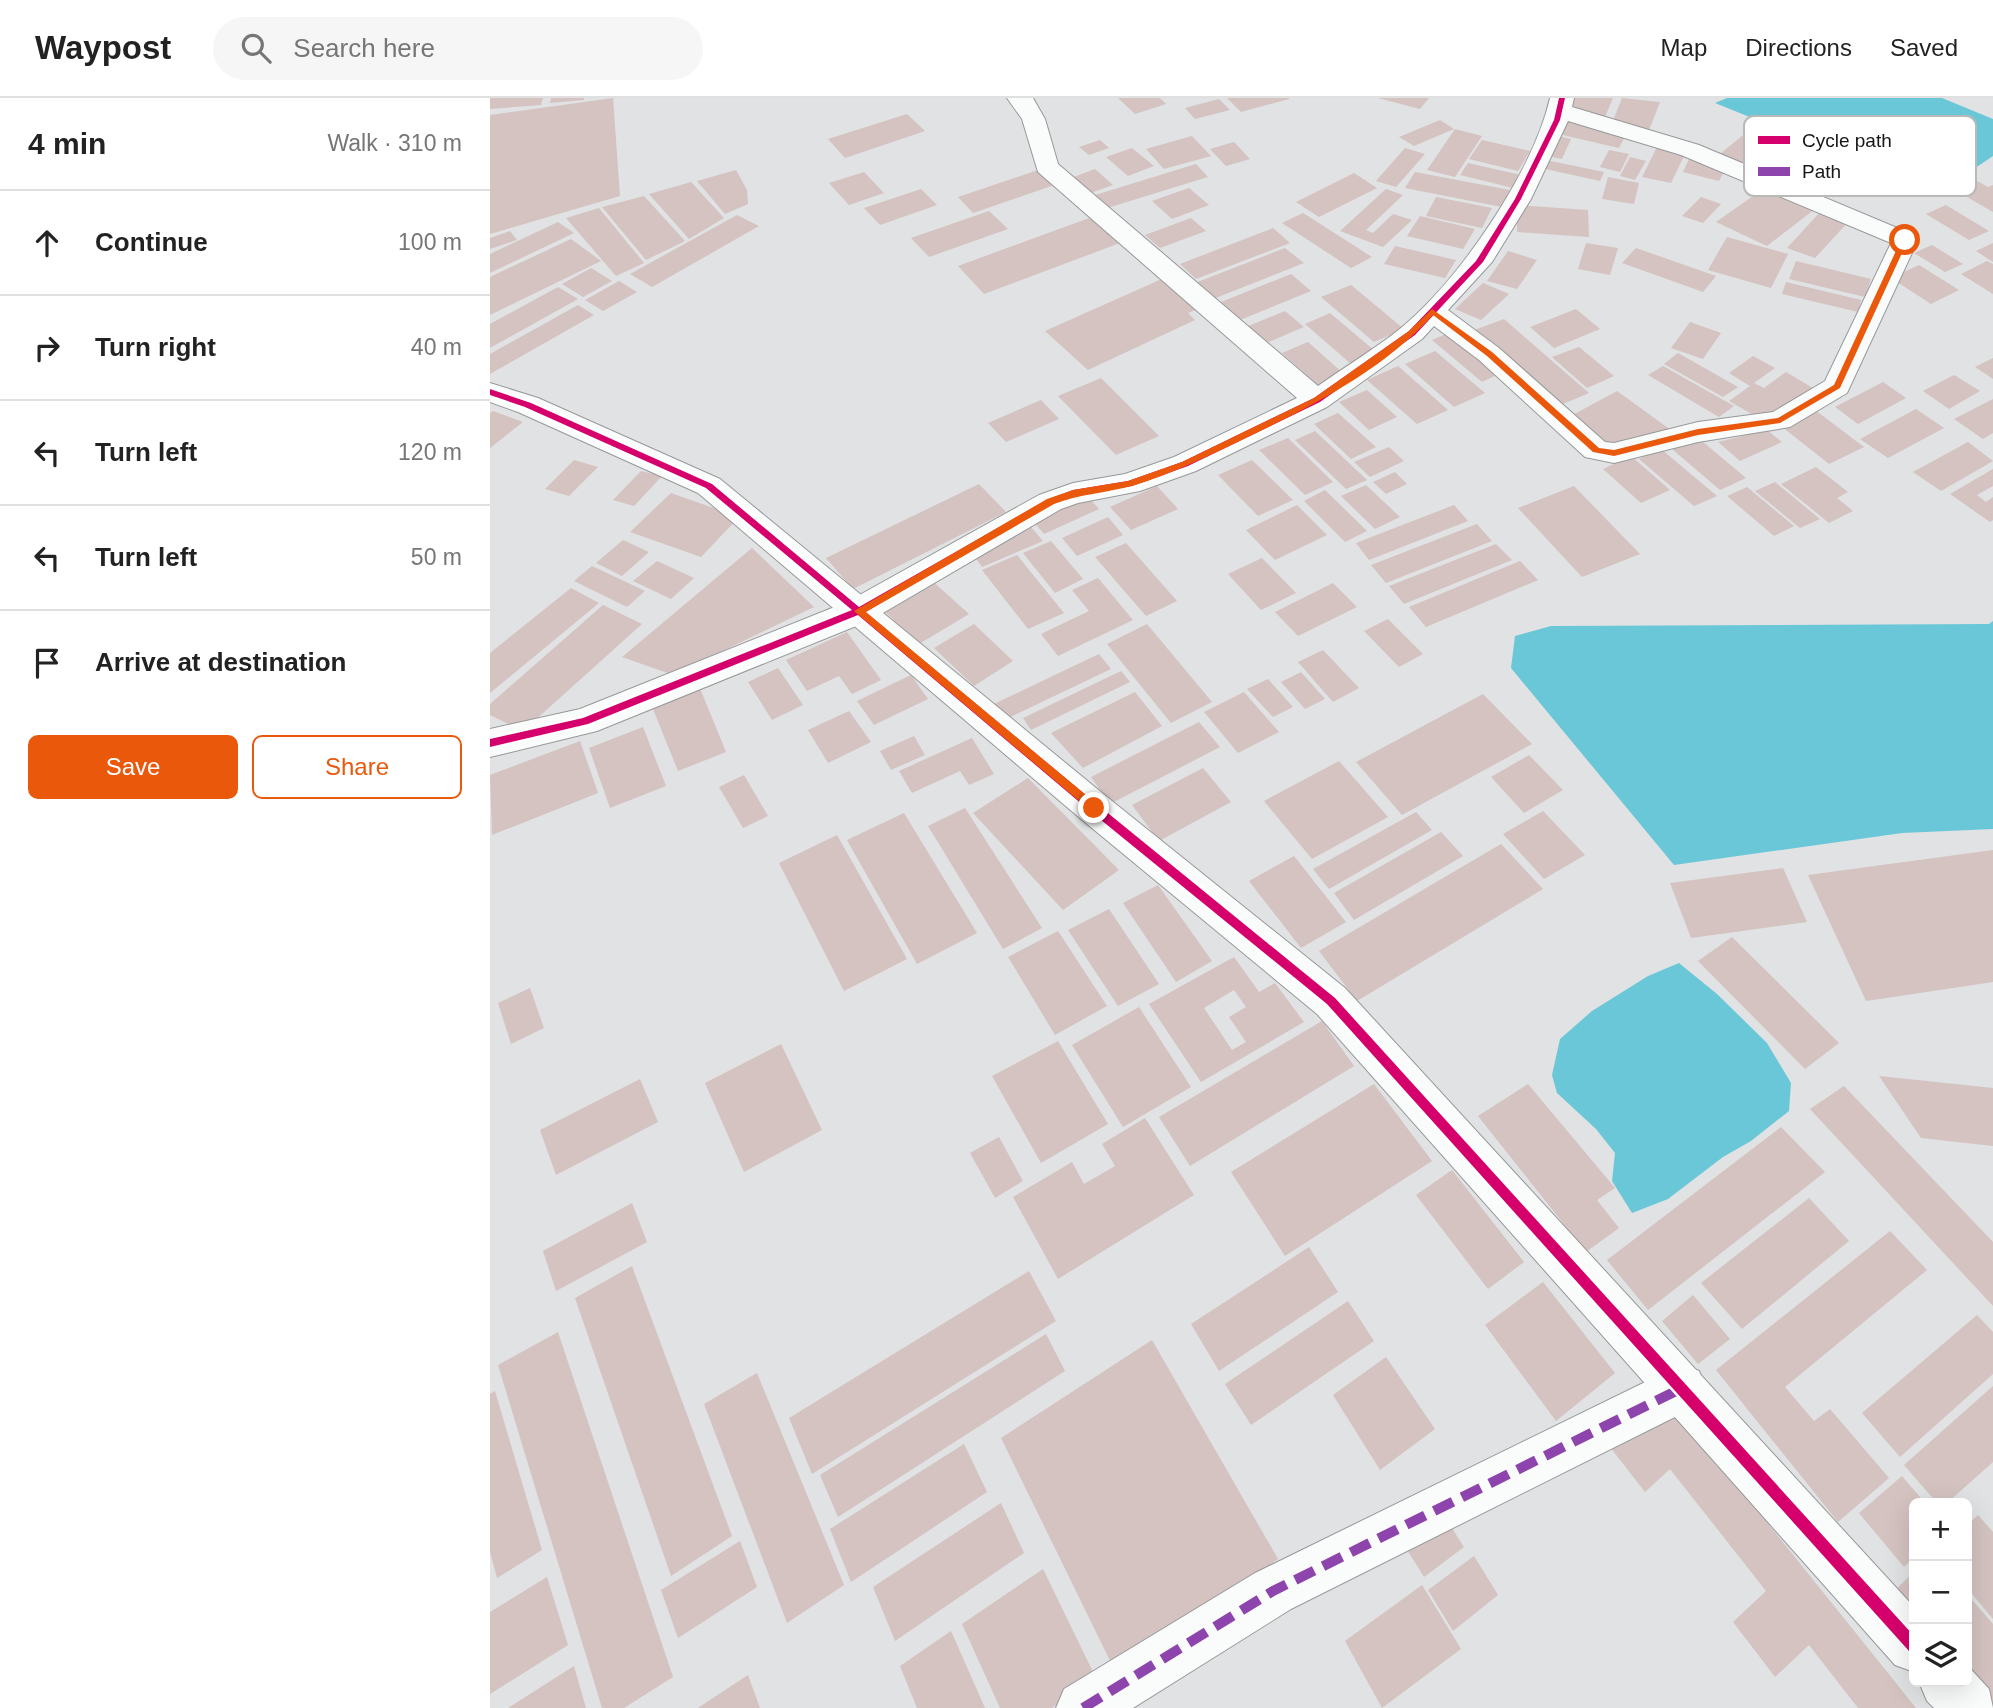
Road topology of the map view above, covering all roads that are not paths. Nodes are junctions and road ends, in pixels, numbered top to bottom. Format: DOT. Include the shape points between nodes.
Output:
graph roads {
  1 [pos="1019,98"];
  2 [pos="1560,104"];
  3 [pos="1744,172"];
  4 [pos="1804,196"];
  5 [pos="1432,311"];
  6 [pos="490,392"];
  7 [pos="1317,400"];
  8 [pos="859,611"];
  9 [pos="490,743"];
  10 [pos="1682,1388"];
  11 [pos="1909,1640"];
  12 [pos="1950,1687"];
  13 [pos="1083,1708"];
  14 [pos="1969,1708"];
  1 -- 7 [label="street" via="1037,130 1047,167"];
  2 -- 3 [label="street"];
  2 -- 5 [label="street" via="1518,199 1486,251"];
  4 -- 5 [label="street" via="1905,240 1837,387 1780,420 1698,432 1614,453 1597,450 1489,354"];
  5 -- 7 [label="street" via="1412,333"];
  6 -- 8 [label="street" via="709,486"];
  7 -- 8 [label="street" via="1185,464 1129,484 1073,493 1050,502"];
  8 -- 9 [label="street" via="585,721"];
  8 -- 10 [label="street" via="1331,1001"];
  10 -- 11 [label="street"];
  10 -- 13 [label="street" via="1273,1591"];
  12 -- 14 [label="street"];
}
